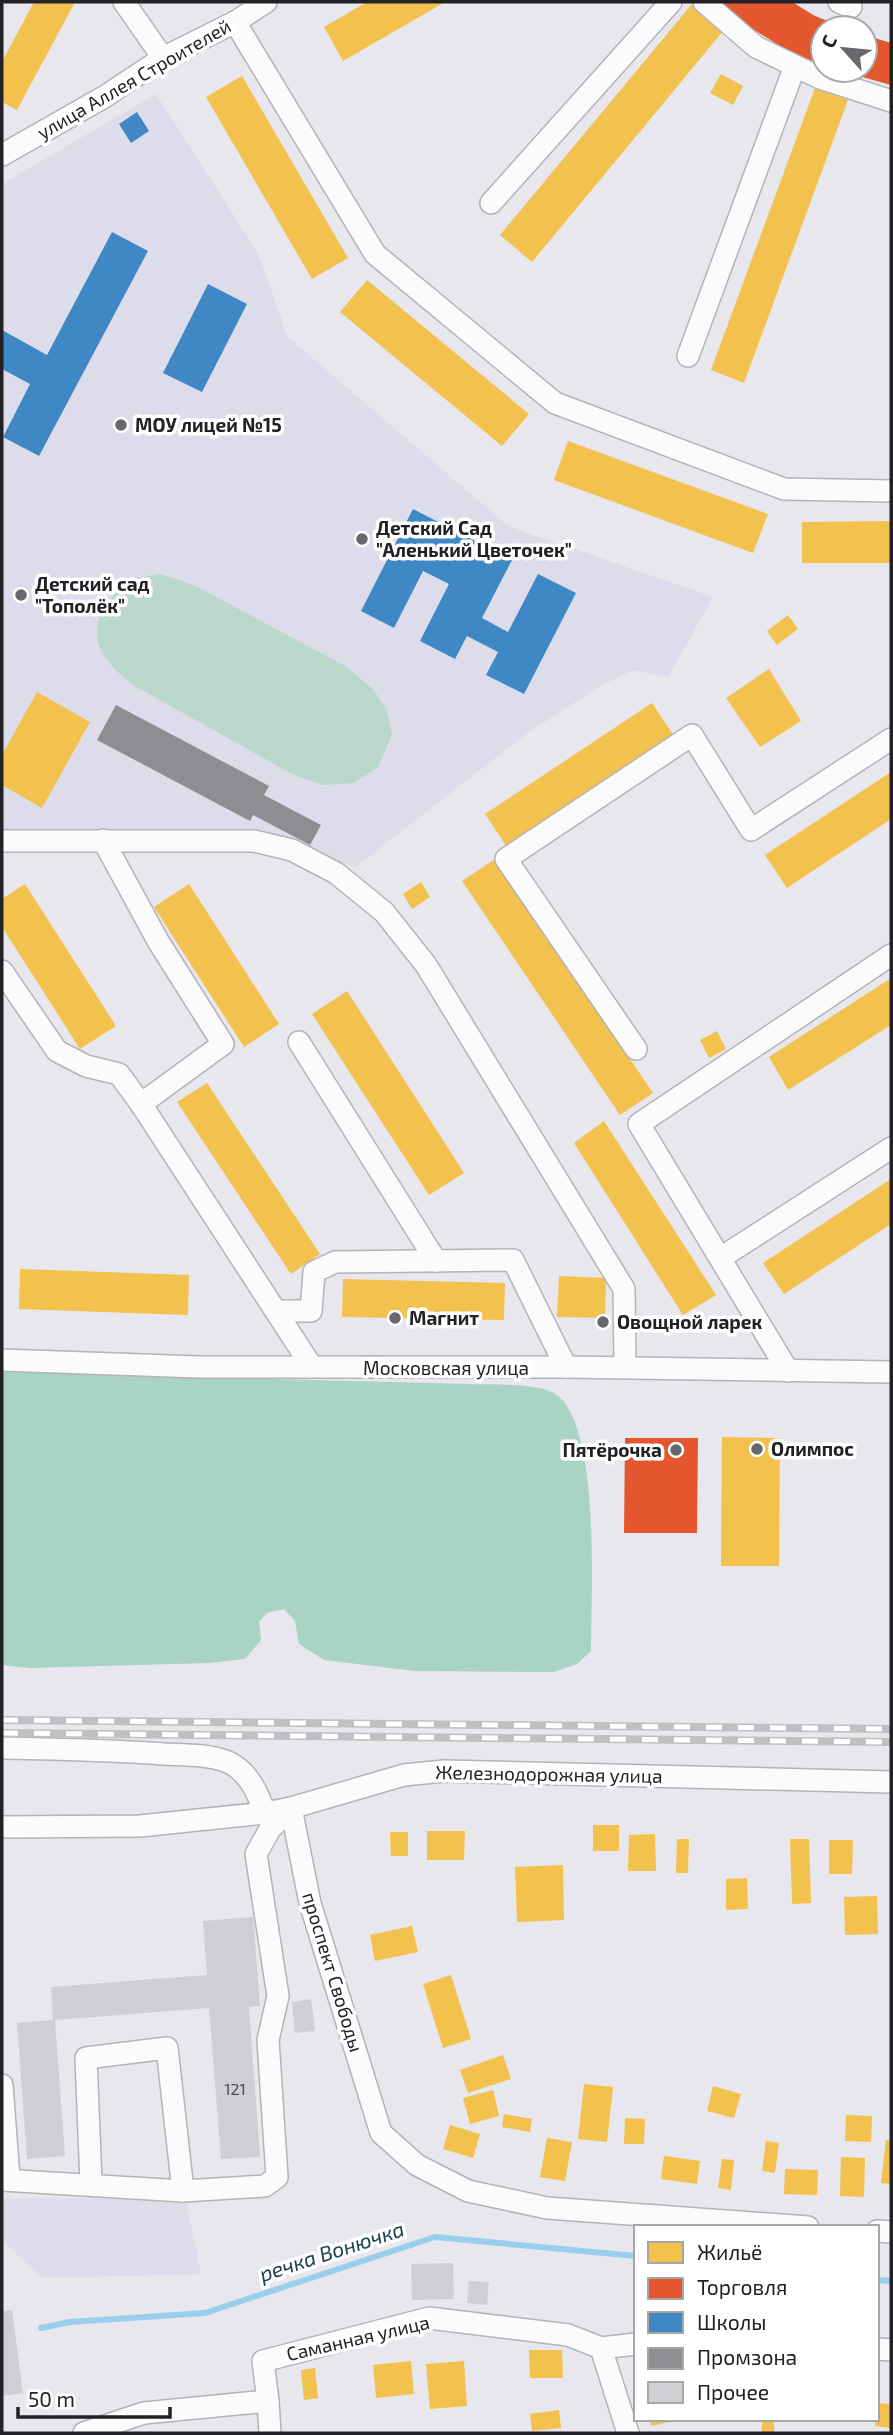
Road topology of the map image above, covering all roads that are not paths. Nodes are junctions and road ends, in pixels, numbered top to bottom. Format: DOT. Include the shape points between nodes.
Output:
graph roads {
  1 [pos="124,2"];
  2 [pos="266,2"];
  3 [pos="671,2"];
  4 [pos="704,2"];
  5 [pos="235,22"];
  6 [pos="163,58"];
  7 [pos="794,66"];
  8 [pos="891,101"];
  9 [pos="2,155"];
  10 [pos="491,203"];
  11 [pos="688,356"];
  12 [pos="891,491"];
  13 [pos="891,739"];
  14 [pos="103,840"];
  15 [pos="2,841"];
  16 [pos="891,954"];
  17 [pos="2,971"];
  18 [pos="299,1042"];
  19 [pos="636,1049"];
  20 [pos="141,1104"];
  21 [pos="891,1148"];
  22 [pos="722,1257"];
  23 [pos="436,1261"];
  24 [pos="276,1311"];
  25 [pos="2,1360"];
  26 [pos="312,1367"];
  27 [pos="566,1367"];
  28 [pos="625,1367"];
  29 [pos="788,1371"];
  30 [pos="891,1372"];
  31 [pos="2,1748"];
  32 [pos="891,1782"];
  33 [pos="291,1808"];
  34 [pos="265,1813"];
  35 [pos="2,1827"];
  36 [pos="2,2085"];
  37 [pos="6,2179"];
  38 [pos="91,2183"];
  39 [pos="183,2191"];
  40 [pos="781,2225"];
  41 [pos="634,2344"];
  42 [pos="601,2348"];
  43 [pos="268,2401"];
  44 [pos="84,2433"];
  45 [pos="270,2433"];
  46 [pos="628,2433"];
  1 -- 6 [label="street"];
  2 -- 5 [label="street, улица Аллея Строителей"];
  3 -- 10 [label="street"];
  4 -- 7 [label="street" via="756,47"];
  5 -- 6 [label="street, улица Аллея Строителей"];
  5 -- 12 [label="street" via="375,254 555,403 784,489"];
  6 -- 9 [label="street, улица Аллея Строителей"];
  7 -- 8 [label="street"];
  7 -- 11 [label="street"];
  13 -- 19 [label="street" via="751,830 692,735 506,859"];
  14 -- 15 [label="street"];
  14 -- 20 [label="street" via="158,941 223,1044"];
  14 -- 28 [label="street" via="217,839 292,850 336,873 384,912 464,1022 624,1289"];
  16 -- 22 [label="street" via="639,1124"];
  17 -- 20 [label="street" via="57,1051 86,1066 119,1074"];
  18 -- 23 [label="street"];
  20 -- 24 [label="street"];
  21 -- 22 [label="street"];
  22 -- 29 [label="street"];
  23 -- 24 [label="street" via="335,1262 314,1272 312,1311"];
  23 -- 27 [label="street" via="513,1261"];
  24 -- 26 [label="street"];
  25 -- 26 [label="street, Московская улица"];
  26 -- 27 [label="street, Московская улица"];
  27 -- 28 [label="street, Московская улица"];
  28 -- 29 [label="street, Московская улица"];
  29 -- 30 [label="street, Московская улица"];
  31 -- 34 [label="street" via="100,1749 228,1762 244,1773 258,1792"];
  32 -- 33 [label="street, Железнодорожная улица" via="444,1771 404,1775"];
  33 -- 34 [label="street, Железнодорожная улица"];
  33 -- 39 [label="street" via="270,1829 256,1854 278,1996 268,2040 277,2177 265,2186"];
  33 -- 40 [label="street, проспект Свободы" via="310,1903 381,2133 417,2165 468,2191 547,2208"];
  34 -- 35 [label="street, Железнодорожная улица" via="140,1826"];
  36 -- 37 [label="street"];
  37 -- 38 [label="street"];
  38 -- 39 [label="street"];
  38 -- 39 [label="street" via="86,2058 167,2048"];
  41 -- 42 [label="street, Саманная улица"];
  42 -- 43 [label="street, Саманная улица" via="568,2334 429,2318 263,2361"];
  42 -- 46 [label="street"];
  43 -- 44 [label="street" via="144,2413"];
  43 -- 45 [label="street"];
}
